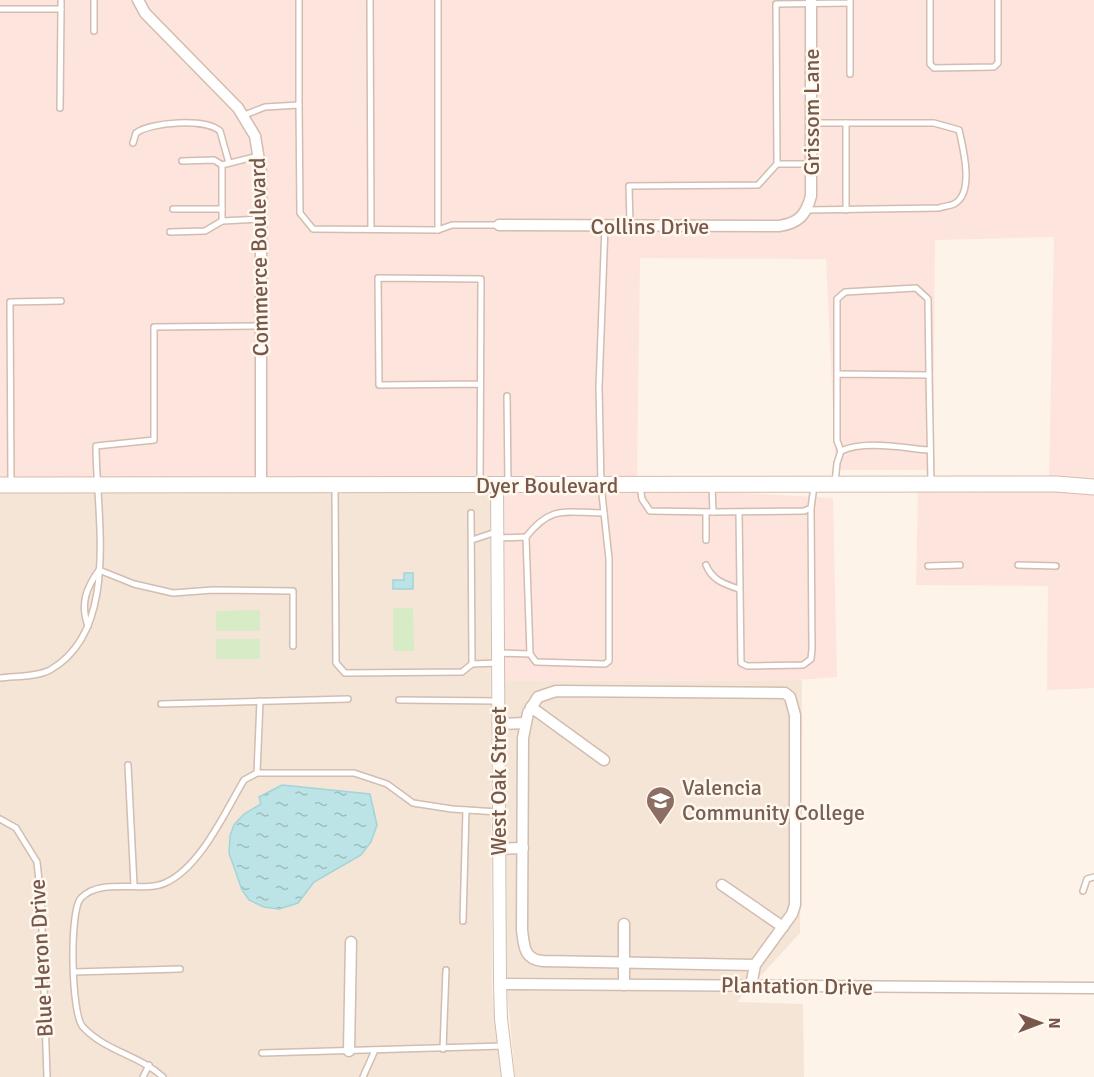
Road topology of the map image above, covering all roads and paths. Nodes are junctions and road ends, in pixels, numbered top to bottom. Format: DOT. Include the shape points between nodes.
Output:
graph roads {
  1 [pos="61,0"];
  2 [pos="94,0"];
  3 [pos="138,0"];
  4 [pos="299,0"];
  5 [pos="370,0"];
  6 [pos="438,0"];
  7 [pos="930,0"];
  8 [pos="998,0"];
  9 [pos="850,1"];
  10 [pos="811,2"];
  11 [pos="0,9"];
  12 [pos="61,9"];
  13 [pos="94,32"];
  14 [pos="850,74"];
  15 [pos="299,105"];
  16 [pos="60,108"];
  17 [pos="242,116"];
  18 [pos="811,123"];
  19 [pos="846,123"];
  20 [pos="133,143"];
  21 [pos="258,156"];
  22 [pos="182,161"];
  23 [pos="230,163"];
  24 [pos="777,164"];
  25 [pos="811,164"];
  26 [pos="222,165"];
  27 [pos="173,209"];
  28 [pos="222,209"];
  29 [pos="807,210"];
  30 [pos="846,210"];
  31 [pos="261,219"];
  32 [pos="222,221"];
  33 [pos="499,225"];
  34 [pos="605,226"];
  35 [pos="630,226"];
  36 [pos="371,229"];
  37 [pos="438,230"];
  38 [pos="170,232"];
  39 [pos="61,301"];
  40 [pos="261,326"];
  41 [pos="837,374"];
  42 [pos="929,375"];
  43 [pos="480,384"];
  44 [pos="507,396"];
  45 [pos="929,450"];
  46 [pos="841,451"];
  47 [pos="931,484"];
  48 [pos="6,485"];
  49 [pos="97,485"];
  50 [pos="335,485"];
  51 [pos="480,485"];
  52 [pos="502,485"];
  53 [pos="601,485"];
  54 [pos="640,485"];
  55 [pos="712,485"];
  56 [pos="814,485"];
  57 [pos="835,485"];
  58 [pos="261,486"];
  59 [pos="1094,487"];
  60 [pos="811,508"];
  61 [pos="709,512"];
  62 [pos="471,513"];
  63 [pos="604,513"];
  64 [pos="739,513"];
  65 [pos="497,535"];
  66 [pos="526,537"];
  67 [pos="471,540"];
  68 [pos="706,540"];
  69 [pos="706,565"];
  70 [pos="960,565"];
  71 [pos="1018,565"];
  72 [pos="928,566"];
  73 [pos="1056,566"];
  74 [pos="99,570"];
  75 [pos="739,589"];
  76 [pos="88,626"];
  77 [pos="293,646"];
  78 [pos="530,654"];
  79 [pos="498,658"];
  80 [pos="472,664"];
  81 [pos="0,678"];
  82 [pos="348,699"];
  83 [pos="399,700"];
  84 [pos="260,701"];
  85 [pos="498,701"];
  86 [pos="161,704"];
  87 [pos="531,707"];
  88 [pos="525,723"];
  89 [pos="498,724"];
  90 [pos="603,760"];
  91 [pos="128,765"];
  92 [pos="257,773"];
  93 [pos="466,810"];
  94 [pos="498,812"];
  95 [pos="0,819"];
  96 [pos="523,848"];
  97 [pos="498,849"];
  98 [pos="1094,877"];
  99 [pos="134,885"];
  100 [pos="722,885"];
  101 [pos="1083,891"];
  102 [pos="463,921"];
  103 [pos="624,924"];
  104 [pos="783,927"];
  105 [pos="351,942"];
  106 [pos="624,962"];
  107 [pos="756,965"];
  108 [pos="180,969"];
  109 [pos="446,970"];
  110 [pos="74,972"];
  111 [pos="500,984"];
  112 [pos="624,985"];
  113 [pos="751,986"];
  114 [pos="1094,988"];
  115 [pos="503,1046"];
  116 [pos="443,1049"];
  117 [pos="375,1050"];
  118 [pos="349,1051"];
  119 [pos="262,1053"];
  120 [pos="149,1065"];
  121 [pos="47,1077"];
  122 [pos="143,1077"];
  123 [pos="163,1077"];
  124 [pos="363,1077"];
  125 [pos="508,1077"];
  1 -- 12 [label="lane"];
  2 -- 13 [label="lane"];
  3 -- 17 [label="street, Commerce Boulevard" via="145,13"];
  4 -- 15 [label="lane"];
  5 -- 36 [label="lane"];
  6 -- 37 [label="lane"];
  7 -- 8 [label="lane" via="930,64 934,68 994,67 998,63"];
  9 -- 10 [label="lane"];
  9 -- 14 [label="lane"];
  10 -- 18 [label="street, Grissom Lane"];
  10 -- 24 [label="lane" via="776,4"];
  11 -- 12 [label="lane"];
  12 -- 16 [label="lane"];
  15 -- 17 [label="lane" via="265,107"];
  15 -- 36 [label="lane" via="300,213 313,229"];
  17 -- 21 [label="street, Commerce Boulevard" via="255,136"];
  18 -- 19 [label="lane"];
  18 -- 25 [label="street, Grissom Lane"];
  19 -- 30 [label="lane"];
  19 -- 30 [label="lane" via="934,123 958,130 966,160 963,194 955,204 939,208"];
  20 -- 23 [label="lane" via="136,133 144,127 206,124 219,131"];
  21 -- 23 [label="lane"];
  21 -- 31 [label="street, Commerce Boulevard"];
  22 -- 26 [label="lane" via="214,160"];
  23 -- 26 [label="lane"];
  24 -- 25 [label="lane"];
  24 -- 35 [label="lane" via="758,185 629,186"];
  25 -- 29 [label="street, Grissom Lane"];
  26 -- 28 [label="lane"];
  27 -- 28 [label="lane"];
  28 -- 32 [label="lane"];
  29 -- 30 [label="lane"];
  29 -- 35 [label="street, Collins Drive" via="799,220 779,226"];
  31 -- 32 [label="lane"];
  31 -- 40 [label="street, Commerce Boulevard"];
  32 -- 38 [label="lane" via="205,231"];
  33 -- 34 [label="street, Collins Drive"];
  33 -- 37 [label="lane" via="452,225"];
  34 -- 35 [label="street, Collins Drive"];
  34 -- 53 [label="lane" via="599,387"];
  36 -- 37 [label="lane"];
  39 -- 48 [label="lane" via="10,302"];
  40 -- 49 [label="lane" via="154,327 154,440 96,446"];
  40 -- 58 [label="street, Commerce Boulevard"];
  41 -- 42 [label="lane"];
  41 -- 42 [label="lane" via="837,299 845,292 916,288 928,299"];
  41 -- 46 [label="lane" via="837,441"];
  42 -- 45 [label="lane"];
  43 -- 43 [label="lane" via="481,279 378,278 379,385"];
  43 -- 51 [label="lane"];
  44 -- 52 [label="lane"];
  45 -- 46 [label="lane" via="882,446"];
  45 -- 47 [label="lane"];
  46 -- 57 [label="lane"];
  47 -- 57 [label="main road, Dyer Boulevard"];
  47 -- 59 [label="main road, Dyer Boulevard"];
  48 -- 49 [label="main road, Dyer Boulevard"];
  49 -- 58 [label="main road, Dyer Boulevard"];
  49 -- 74 [label="lane"];
  50 -- 51 [label="main road, Dyer Boulevard"];
  50 -- 58 [label="main road, Dyer Boulevard"];
  50 -- 80 [label="lane" via="336,663 345,673 462,672"];
  51 -- 52 [label="main road, Dyer Boulevard"];
  52 -- 53 [label="main road, Dyer Boulevard"];
  52 -- 65 [label="street, West Oak Street"];
  53 -- 54 [label="main road, Dyer Boulevard"];
  53 -- 63 [label="lane"];
  54 -- 55 [label="main road, Dyer Boulevard"];
  54 -- 61 [label="lane" via="642,500 650,511"];
  55 -- 56 [label="main road, Dyer Boulevard"];
  55 -- 61 [label="lane"];
  56 -- 57 [label="main road, Dyer Boulevard"];
  56 -- 60 [label="lane"];
  60 -- 64 [label="lane"];
  60 -- 75 [label="lane" via="811,659 803,665 741,663"];
  61 -- 64 [label="lane"];
  61 -- 68 [label="lane"];
  62 -- 67 [label="lane"];
  63 -- 66 [label="lane" via="549,514"];
  63 -- 78 [label="lane" via="609,559 609,661 536,663"];
  64 -- 75 [label="lane"];
  65 -- 66 [label="lane"];
  65 -- 67 [label="lane"];
  65 -- 79 [label="street, West Oak Street"];
  66 -- 78 [label="lane"];
  67 -- 80 [label="lane"];
  69 -- 75 [label="lane" via="710,575 721,583"];
  70 -- 72 [label="lane"];
  71 -- 73 [label="lane"];
  74 -- 76 [label="lane"];
  74 -- 76 [label="lane" via="87,587 84,615"];
  74 -- 77 [label="lane" via="173,593 293,591"];
  76 -- 81 [label="lane" via="77,648 48,672"];
  78 -- 79 [label="lane"];
  79 -- 80 [label="lane"];
  79 -- 85 [label="street, West Oak Street"];
  82 -- 84 [label="lane"];
  83 -- 85 [label="lane"];
  84 -- 86 [label="lane"];
  84 -- 92 [label="lane"];
  85 -- 89 [label="street, West Oak Street"];
  87 -- 88 [label="street"];
  87 -- 90 [label="street"];
  87 -- 104 [label="street" via="538,697 556,691 785,693 790,697 795,715 796,895 792,914"];
  88 -- 89 [label="street"];
  88 -- 96 [label="street"];
  89 -- 94 [label="street, West Oak Street"];
  91 -- 99 [label="lane"];
  92 -- 93 [label="lane" via="354,773 387,784 413,803"];
  92 -- 99 [label="lane" via="244,780 193,862 164,884"];
  93 -- 94 [label="lane"];
  93 -- 102 [label="lane"];
  94 -- 97 [label="street, West Oak Street"];
  95 -- 121 [label="lane, Blue Heron Drive" via="16,828 37,862"];
  96 -- 97 [label="street"];
  96 -- 106 [label="street" via="522,930 524,950 529,957 543,961"];
  97 -- 111 [label="street, West Oak Street"];
  98 -- 101 [label="lane" via="1087,879"];
  99 -- 110 [label="lane" via="95,891 81,898 75,910"];
  100 -- 104 [label="street"];
  103 -- 106 [label="street"];
  104 -- 107 [label="street"];
  105 -- 118 [label="street"];
  106 -- 107 [label="street"];
  106 -- 112 [label="street"];
  107 -- 113 [label="street"];
  108 -- 110 [label="lane"];
  109 -- 116 [label="lane"];
  110 -- 120 [label="lane" via="80,1025 100,1041"];
  111 -- 112 [label="street, Plantation Drive"];
  111 -- 115 [label="street, West Oak Street"];
  112 -- 113 [label="street, Plantation Drive"];
  113 -- 114 [label="street, Plantation Drive"];
  115 -- 116 [label="lane"];
  115 -- 125 [label="street, West Oak Street"];
  116 -- 117 [label="lane"];
  117 -- 118 [label="lane"];
  117 -- 124 [label="lane"];
  118 -- 119 [label="lane"];
  120 -- 122 [label="lane"];
  120 -- 123 [label="lane"];
}
